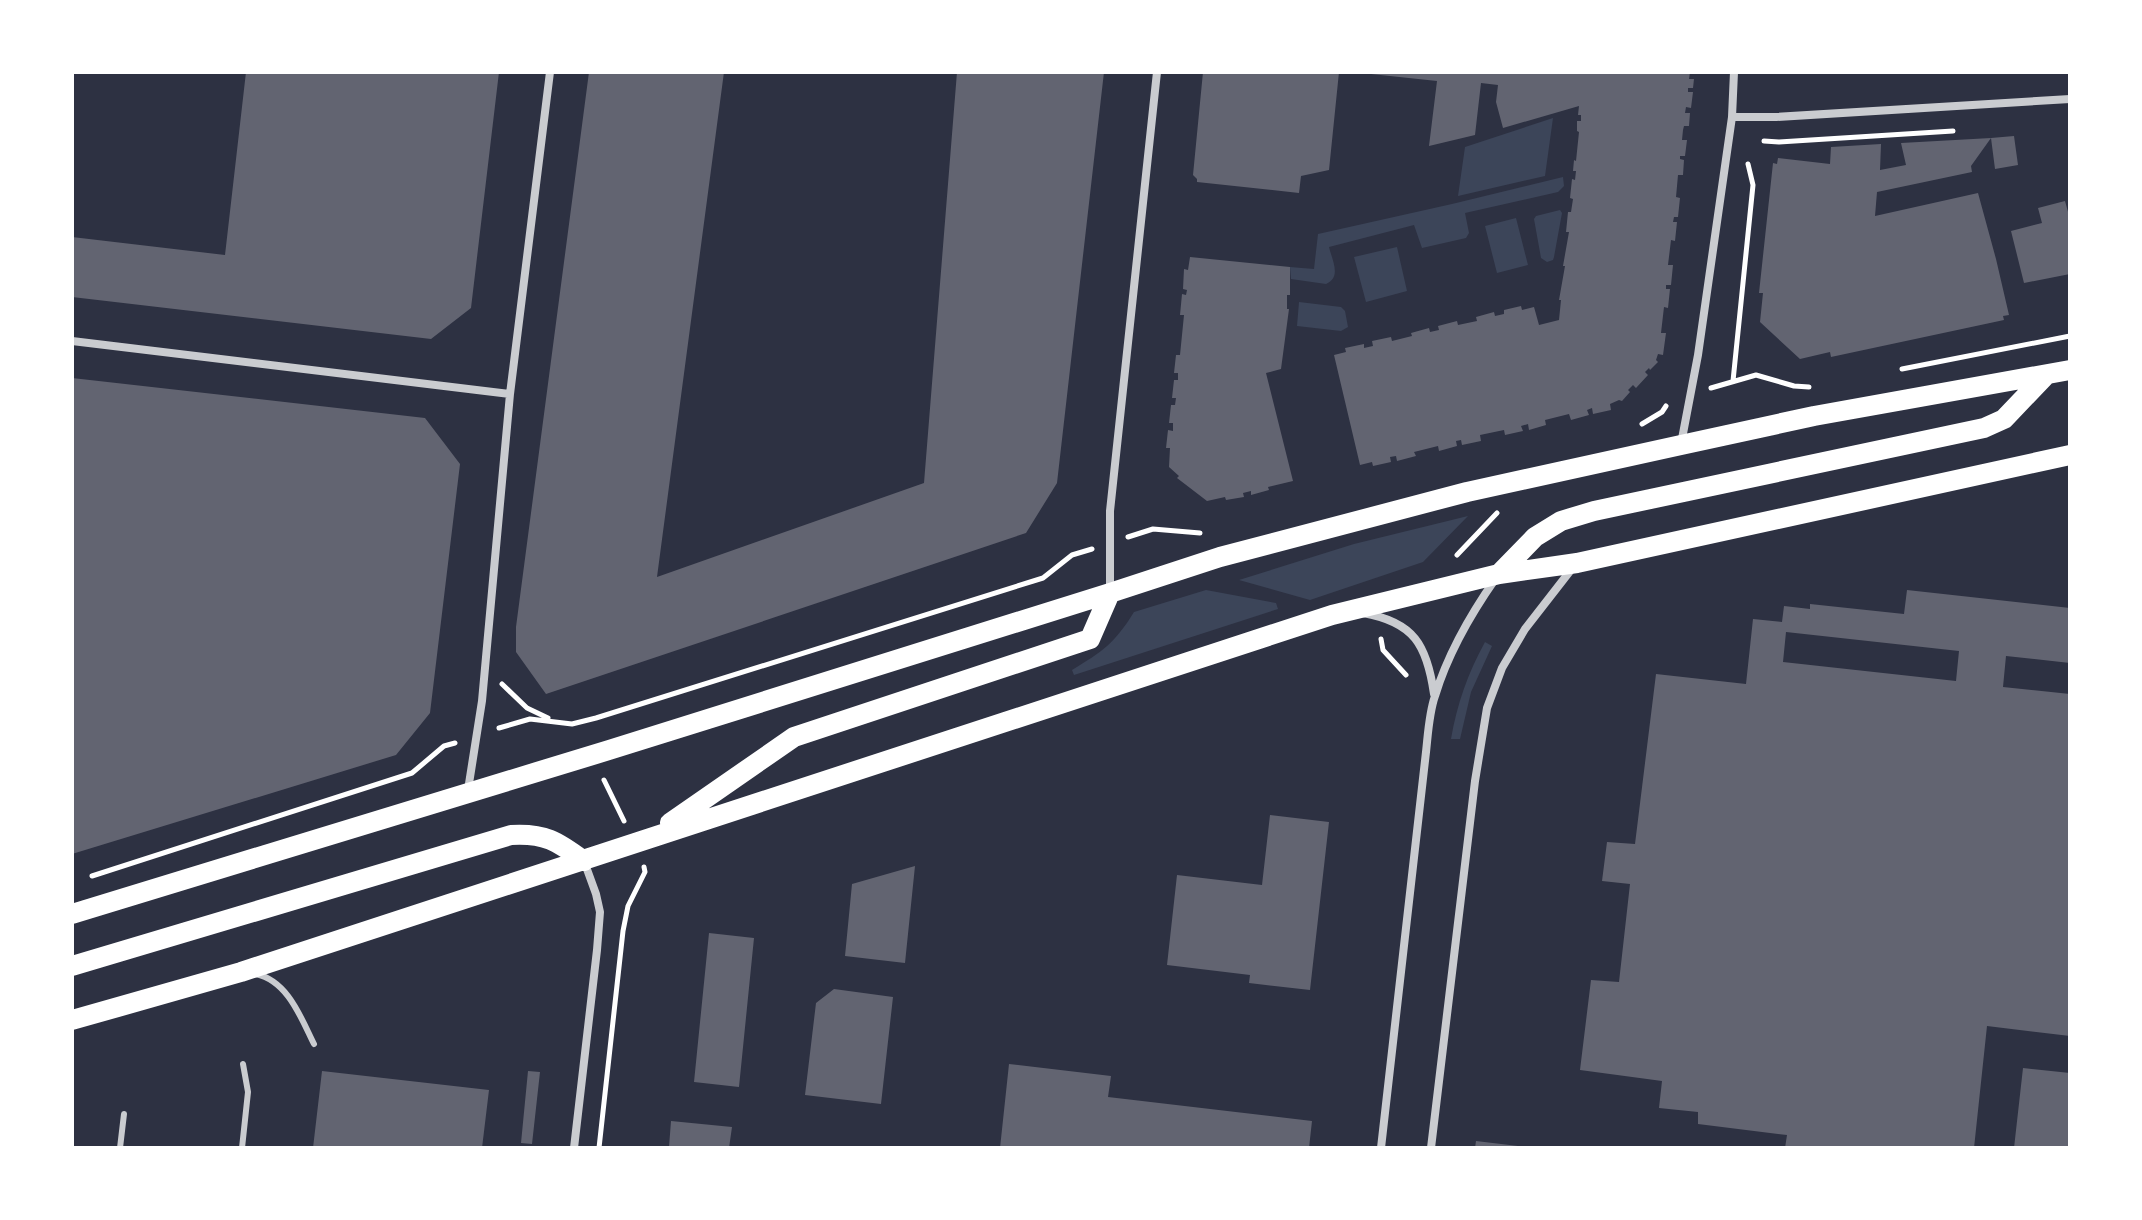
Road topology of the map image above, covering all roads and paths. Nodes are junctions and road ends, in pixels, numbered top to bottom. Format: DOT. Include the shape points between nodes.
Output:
graph roads {
  1 [pos="550,72"];
  2 [pos="1157,72"];
  3 [pos="1734,72"];
  4 [pos="2070,99"];
  5 [pos="1732,117"];
  6 [pos="1753,118"];
  7 [pos="2070,336"];
  8 [pos="72,341"];
  9 [pos="2070,370"];
  10 [pos="1888,372"];
  11 [pos="2046,375"];
  12 [pos="1733,381"];
  13 [pos="1725,384"];
  14 [pos="1818,386"];
  15 [pos="510,394"];
  16 [pos="1681,445"];
  17 [pos="2070,455"];
  18 [pos="1084,552"];
  19 [pos="1577,563"];
  20 [pos="1499,574"];
  21 [pos="1110,593"];
  22 [pos="1351,611"];
  23 [pos="485,661"];
  24 [pos="1434,698"];
  25 [pos="572,724"];
  26 [pos="497,728"];
  27 [pos="458,742"];
  28 [pos="592,755"];
  29 [pos="468,792"];
  30 [pos="642,840"];
  31 [pos="584,861"];
  32 [pos="87,878"];
  33 [pos="72,914"];
  34 [pos="72,966"];
  35 [pos="241,972"];
  36 [pos="72,1020"];
  37 [pos="314,1044"];
  38 [pos="243,1064"];
  39 [pos="124,1114"];
  40 [pos="120,1148"];
  41 [pos="242,1148"];
  42 [pos="574,1148"];
  43 [pos="599,1148"];
  44 [pos="1381,1148"];
  45 [pos="1431,1148"];
  1 -- 15 [label="street"];
  2 -- 21 [label="street" via="1110,511"];
  3 -- 5 [label="street"];
  4 -- 6 [label="street"];
  5 -- 6 [label="street"];
  5 -- 16 [label="street"];
  6 -- 12 [label="path" via="1748,165 1753,185"];
  7 -- 10 [label="path"];
  8 -- 15 [label="street"];
  9 -- 11 [label="main road"];
  11 -- 16 [label="main road"];
  11 -- 20 [label="main road" via="2004,419 1984,428 1594,511 1561,521 1535,537"];
  12 -- 13 [label="path"];
  12 -- 14 [label="path" via="1756,375 1794,386"];
  15 -- 23 [label="street"];
  16 -- 21 [label="main road" via="1467,492 1220,557"];
  17 -- 19 [label="main road"];
  18 -- 25 [label="path" via="1043,578"];
  19 -- 20 [label="main road"];
  19 -- 45 [label="street" via="1525,629 1487,708"];
  20 -- 22 [label="main road"];
  20 -- 24 [label="street" via="1454,647"];
  21 -- 28 [label="main road"];
  21 -- 30 [label="main road" via="1090,639 794,737"];
  22 -- 24 [label="street" via="1385,617 1409,632 1430,670"];
  22 -- 30 [label="main road"];
  23 -- 25 [label="path" via="491,674 527,708"];
  23 -- 29 [label="street"];
  24 -- 44 [label="street"];
  25 -- 26 [label="path" via="530,719"];
  25 -- 28 [label="path"];
  27 -- 32 [label="path" via="444,746 412,773"];
  28 -- 29 [label="main road"];
  28 -- 30 [label="path"];
  29 -- 33 [label="main road"];
  30 -- 31 [label="main road"];
  30 -- 43 [label="path" via="645,872 628,906 623,931"];
  31 -- 34 [label="main road" via="559,843 533,834 511,835"];
  31 -- 35 [label="main road"];
  31 -- 42 [label="street" via="600,912"];
  35 -- 36 [label="main road"];
  35 -- 37 [label="lane" via="275,982 289,996"];
  38 -- 41 [label="lane" via="248,1092"];
  39 -- 40 [label="lane"];
}
